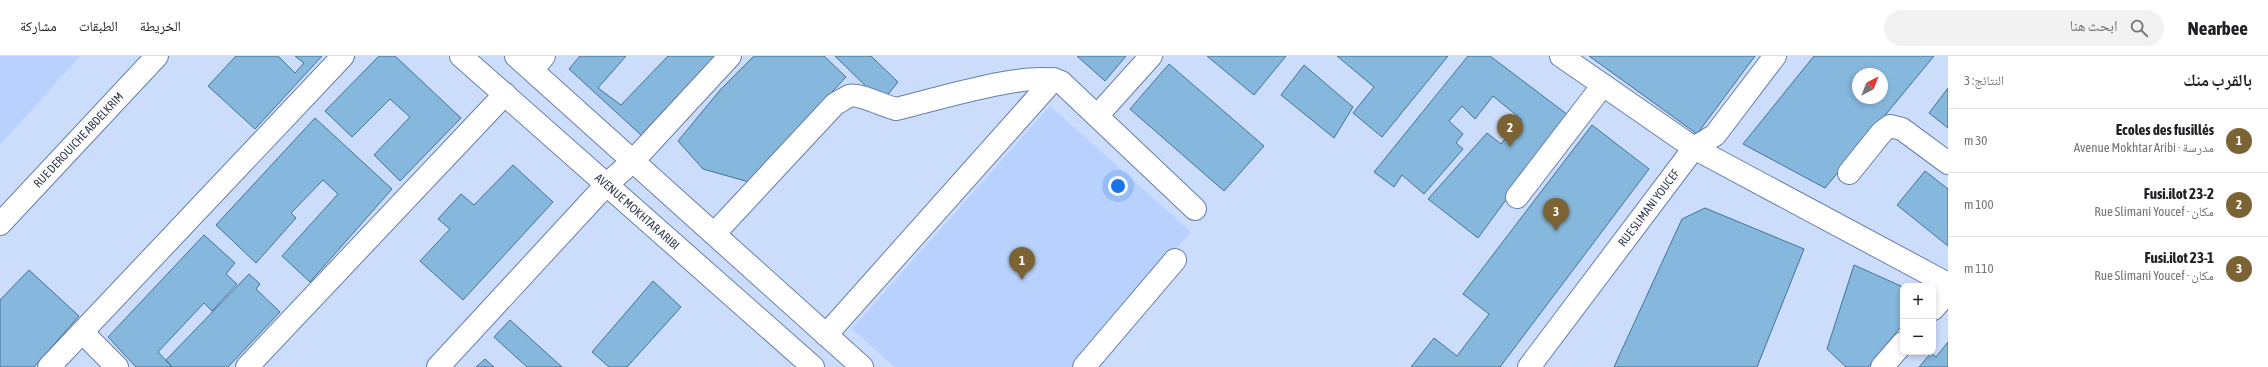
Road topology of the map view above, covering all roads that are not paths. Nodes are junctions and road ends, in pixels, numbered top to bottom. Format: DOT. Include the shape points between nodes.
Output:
graph roads {
  1 [pos="157,56"];
  2 [pos="343,56"];
  3 [pos="461,56"];
  4 [pos="730,56"];
  5 [pos="1151,56"];
  6 [pos="1561,56"];
  7 [pos="1776,56"];
  8 [pos="531,61"];
  9 [pos="1054,79"];
  10 [pos="1603,85"];
  11 [pos="505,94"];
  12 [pos="1097,116"];
  13 [pos="1694,148"];
  14 [pos="633,161"];
  15 [pos="1948,163"];
  16 [pos="1849,173"];
  17 [pos="606,184"];
  18 [pos="1517,197"];
  19 [pos="1195,209"];
  20 [pos="0,224"];
  21 [pos="714,234"];
  22 [pos="1175,260"];
  23 [pos="1948,284"];
  24 [pos="1948,292"];
  25 [pos="1936,306"];
  26 [pos="82,332"];
  27 [pos="826,335"];
  28 [pos="1900,346"];
  29 [pos="49,367"];
  30 [pos="117,367"];
  31 [pos="247,367"];
  32 [pos="438,367"];
  33 [pos="812,367"];
  34 [pos="862,367"];
  35 [pos="1084,367"];
  36 [pos="1529,367"];
  37 [pos="1882,367"];
  1 -- 20 [label="street, RUE DEROUICHE ABDELKRIM"];
  2 -- 26 [label="street"];
  3 -- 11 [label="street, AVENUE MOKHTAR ARIBI"];
  4 -- 14 [label="street"];
  5 -- 12 [label="street"];
  6 -- 10 [label="street"];
  7 -- 13 [label="street, RUE SLIMANI YOUCEF" via="1715,135"];
  8 -- 14 [label="street"];
  9 -- 12 [label="street" via="1061,82"];
  9 -- 21 [label="street" via="1040,78 997,84 896,109 863,97 850,96 835,104"];
  9 -- 27 [label="street"];
  10 -- 13 [label="street"];
  10 -- 18 [label="street"];
  11 -- 17 [label="street, AVENUE MOKHTAR ARIBI"];
  11 -- 31 [label="street"];
  12 -- 19 [label="street"];
  13 -- 23 [label="street"];
  13 -- 36 [label="street, RUE SLIMANI YOUCEF"];
  14 -- 17 [label="street"];
  14 -- 21 [label="street"];
  15 -- 16 [label="street" via="1902,129 1890,126 1882,132"];
  17 -- 32 [label="street"];
  17 -- 33 [label="street, AVENUE MOKHTAR ARIBI"];
  21 -- 27 [label="street"];
  22 -- 35 [label="street"];
  24 -- 25 [label="street"];
  26 -- 29 [label="street"];
  26 -- 30 [label="street"];
  27 -- 34 [label="street"];
  28 -- 37 [label="street"];
}
